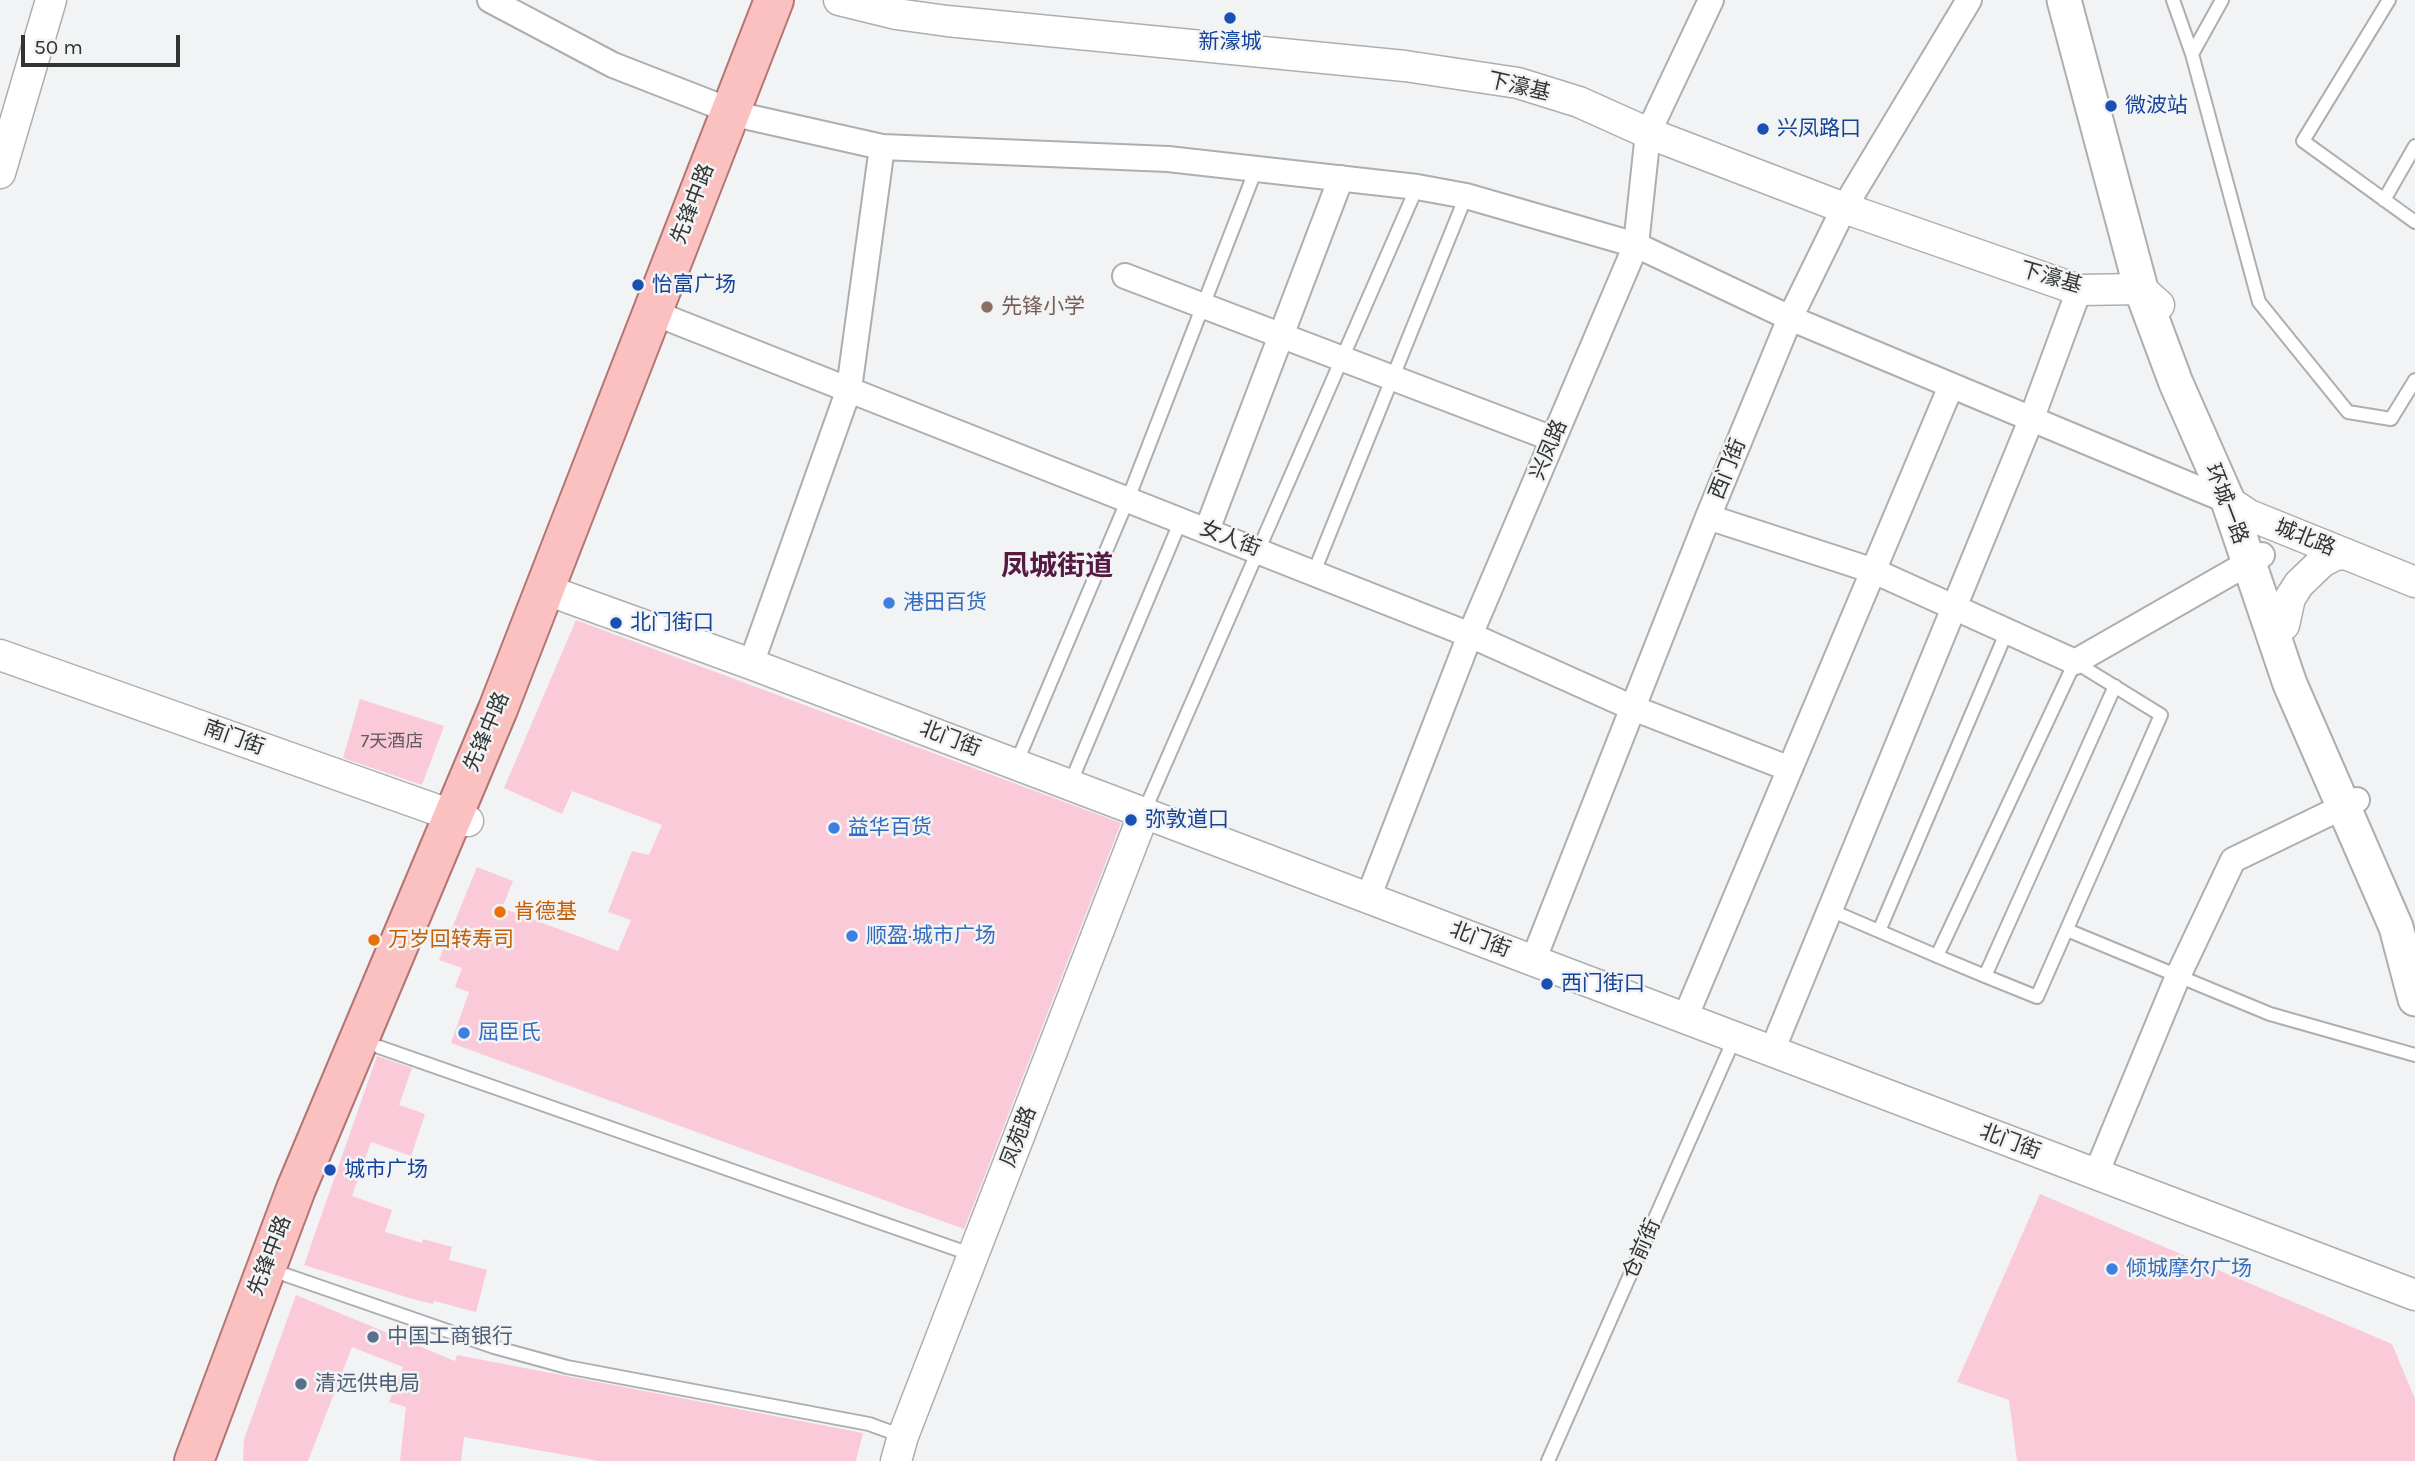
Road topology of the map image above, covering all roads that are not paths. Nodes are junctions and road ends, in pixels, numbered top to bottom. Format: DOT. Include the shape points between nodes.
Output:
graph roads {
  1 [pos="51,0"];
  2 [pos="490,0"];
  3 [pos="774,0"];
  4 [pos="792,0"];
  5 [pos="839,0"];
  6 [pos="1711,0"];
  7 [pos="1969,0"];
  8 [pos="2064,0"];
  9 [pos="2080,0"];
  10 [pos="2173,0"];
  11 [pos="2222,0"];
  12 [pos="2389,0"];
  13 [pos="2192,54"];
  14 [pos="737,113"];
  15 [pos="1648,133"];
  16 [pos="2415,146"];
  17 [pos="882,147"];
  18 [pos="2,160"];
  19 [pos="1256,169"];
  20 [pos="1340,178"];
  21 [pos="1417,187"];
  22 [pos="1466,196"];
  23 [pos="2384,200"];
  24 [pos="1844,208"];
  25 [pos="2415,222"];
  26 [pos="1636,245"];
  27 [pos="1125,276"];
  28 [pos="2079,290"];
  29 [pos="2151,298"];
  30 [pos="1203,306"];
  31 [pos="667,318"];
  32 [pos="1790,318"];
  33 [pos="1281,335"];
  34 [pos="1342,359"];
  35 [pos="1393,378"];
  36 [pos="2415,380"];
  37 [pos="1951,386"];
  38 [pos="849,389"];
  39 [pos="2031,420"];
  40 [pos="1553,439"];
  41 [pos="1128,499"];
  42 [pos="2240,504"];
  43 [pos="1708,517"];
  44 [pos="1181,520"];
  45 [pos="1207,530"];
  46 [pos="1259,550"];
  47 [pos="2346,554"];
  48 [pos="2255,559"];
  49 [pos="2415,564"];
  50 [pos="1874,571"];
  51 [pos="1314,572"];
  52 [pos="2415,582"];
  53 [pos="551,592"];
  54 [pos="1954,607"];
  55 [pos="2284,625"];
  56 [pos="2007,631"];
  57 [pos="1470,635"];
  58 [pos="0,655"];
  59 [pos="2075,662"];
  60 [pos="751,664"];
  61 [pos="2115,686"];
  62 [pos="1633,708"];
  63 [pos="1016,764"];
  64 [pos="1790,769"];
  65 [pos="1070,785"];
  66 [pos="2352,803"];
  67 [pos="1144,813"];
  68 [pos="460,819"];
  69 [pos="1368,898"];
  70 [pos="1830,910"];
  71 [pos="2067,930"];
  72 [pos="1879,931"];
  73 [pos="2415,951"];
  74 [pos="1937,956"];
  75 [pos="1534,961"];
  76 [pos="1985,976"];
  77 [pos="2178,976"];
  78 [pos="2415,999"];
  79 [pos="1685,1018"];
  80 [pos="1735,1037"];
  81 [pos="379,1047"];
  82 [pos="1772,1051"];
  83 [pos="2415,1055"];
  84 [pos="2096,1174"];
  85 [pos="973,1255"];
  86 [pos="286,1276"];
  87 [pos="2408,1295"];
  88 [pos="899,1449"];
  89 [pos="194,1461"];
  90 [pos="217,1461"];
  91 [pos="1548,1461"];
  1 -- 18 [label="street"];
  2 -- 14 [label="street" via="613,65"];
  3 -- 14 [label="main road, 先锋中路"];
  4 -- 14 [label="main road, 先锋中路"];
  5 -- 15 [label="street, 下濠基" via="947,21 1405,66 1518,83 1579,102"];
  6 -- 15 [label="street, 兴凤路"];
  7 -- 24 [label="street, 西门街"];
  8 -- 29 [label="main road, 环城一路"];
  9 -- 29 [label="main road, 环城一路" via="2111,106"];
  10 -- 13 [label="lane"];
  11 -- 13 [label="lane"];
  12 -- 23 [label="lane" via="2303,141"];
  13 -- 36 [label="lane" via="2259,302 2348,412 2391,419"];
  14 -- 17 [label="street"];
  14 -- 31 [label="main road, 先锋中路"];
  14 -- 53 [label="main road, 先锋中路"];
  15 -- 24 [label="street, 下濠基"];
  15 -- 26 [label="street, 兴凤路"];
  16 -- 23 [label="lane"];
  17 -- 19 [label="street" via="1168,159"];
  17 -- 38 [label="street"];
  19 -- 20 [label="street"];
  19 -- 30 [label="lane"];
  20 -- 21 [label="street"];
  20 -- 33 [label="street"];
  21 -- 22 [label="street"];
  21 -- 34 [label="lane"];
  22 -- 26 [label="street"];
  22 -- 35 [label="lane"];
  23 -- 25 [label="lane"];
  24 -- 28 [label="street, 下濠基"];
  24 -- 32 [label="street, 西门街"];
  26 -- 32 [label="street"];
  26 -- 40 [label="street, 兴凤路"];
  27 -- 30 [label="street"];
  28 -- 29 [label="street, 下濠基"];
  28 -- 39 [label="street"];
  29 -- 42 [label="main road, 环城一路"];
  30 -- 33 [label="street"];
  30 -- 41 [label="lane"];
  31 -- 38 [label="street, 女人街"];
  31 -- 53 [label="main road, 先锋中路"];
  32 -- 37 [label="street"];
  32 -- 43 [label="street, 西门街"];
  33 -- 34 [label="street"];
  33 -- 45 [label="street"];
  34 -- 35 [label="street"];
  34 -- 46 [label="lane"];
  35 -- 40 [label="street"];
  35 -- 51 [label="lane"];
  37 -- 39 [label="street"];
  37 -- 50 [label="street"];
  38 -- 41 [label="street, 女人街"];
  38 -- 60 [label="street"];
  39 -- 42 [label="street"];
  39 -- 54 [label="street"];
  40 -- 57 [label="street, 兴凤路"];
  41 -- 44 [label="street, 女人街"];
  41 -- 63 [label="lane"];
  42 -- 47 [label="street, 城北路"];
  42 -- 48 [label="main road, 环城一路"];
  42 -- 49 [label="street, 城北路"];
  43 -- 50 [label="street"];
  43 -- 62 [label="street, 西门街"];
  44 -- 45 [label="street, 女人街"];
  44 -- 65 [label="lane"];
  45 -- 46 [label="street, 女人街"];
  46 -- 51 [label="street, 女人街"];
  46 -- 67 [label="lane"];
  47 -- 52 [label="street, 城北路"];
  47 -- 55 [label="street" via="2322,562 2299,584 2285,611"];
  48 -- 55 [label="main road, 环城一路"];
  48 -- 59 [label="street"];
  48 -- 66 [label="main road, 环城一路" via="2290,684"];
  50 -- 54 [label="street"];
  50 -- 64 [label="street"];
  51 -- 57 [label="street, 女人街"];
  53 -- 60 [label="street, 北门街"];
  53 -- 68 [label="main road, 先锋中路"];
  54 -- 56 [label="street"];
  54 -- 70 [label="street"];
  55 -- 66 [label="main road, 环城一路"];
  56 -- 59 [label="street"];
  56 -- 72 [label="lane"];
  57 -- 62 [label="street, 女人街"];
  57 -- 69 [label="street, 兴凤路"];
  58 -- 68 [label="street, 南门街"];
  59 -- 61 [label="lane"];
  59 -- 74 [label="lane"];
  60 -- 63 [label="street, 北门街"];
  61 -- 71 [label="lane" via="2161,715"];
  61 -- 76 [label="lane"];
  62 -- 64 [label="street, 女人街"];
  62 -- 75 [label="street, 西门街"];
  63 -- 65 [label="street, 北门街"];
  64 -- 79 [label="street"];
  65 -- 67 [label="street, 北门街"];
  66 -- 73 [label="main road, 环城一路"];
  66 -- 77 [label="street" via="2233,860"];
  66 -- 78 [label="main road, 环城一路" via="2396,928"];
  67 -- 69 [label="street, 北门街"];
  67 -- 85 [label="street, 凤苑路"];
  68 -- 81 [label="main road, 先锋中路"];
  68 -- 89 [label="main road, 先锋中路" via="296,1189"];
  69 -- 75 [label="street, 北门街"];
  70 -- 72 [label="lane"];
  70 -- 82 [label="street"];
  71 -- 76 [label="lane" via="2037,996"];
  71 -- 77 [label="lane"];
  72 -- 74 [label="lane"];
  74 -- 76 [label="lane"];
  75 -- 79 [label="street, 北门街"];
  77 -- 83 [label="lane" via="2270,1014"];
  77 -- 84 [label="street"];
  79 -- 80 [label="street, 北门街"];
  80 -- 82 [label="street, 北门街"];
  80 -- 91 [label="lane, 仓前街"];
  81 -- 85 [label="lane"];
  81 -- 86 [label="main road, 先锋中路"];
  82 -- 84 [label="street, 北门街"];
  84 -- 87 [label="street, 北门街"];
  85 -- 88 [label="street, 凤苑路"];
  86 -- 88 [label="lane" via="567,1367 869,1424"];
  86 -- 90 [label="main road, 先锋中路"];
}
